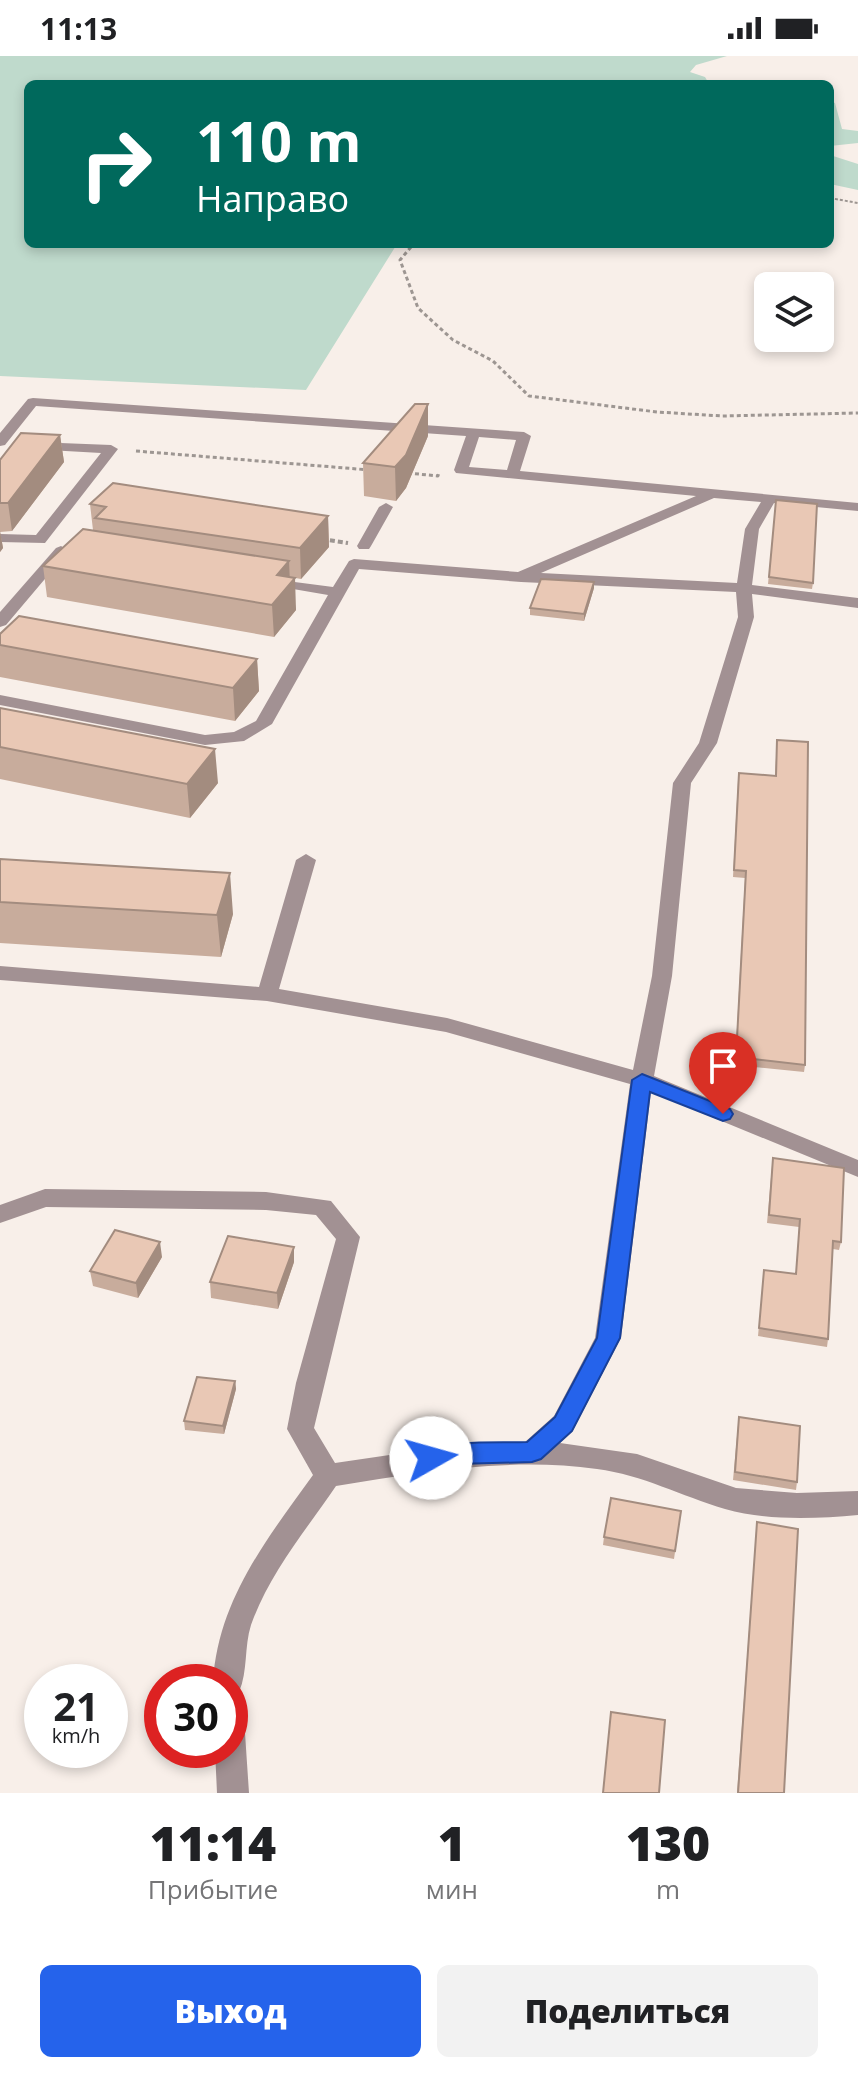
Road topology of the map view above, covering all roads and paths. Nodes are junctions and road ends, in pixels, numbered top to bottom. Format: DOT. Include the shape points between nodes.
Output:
graph roads {
  1 [pos="834,199"];
  2 [pos="858,203"];
  3 [pos="410,248"];
  4 [pos="858,413"];
  5 [pos="457,432"];
  6 [pos="474,433"];
  7 [pos="0,443"];
  8 [pos="136,451"];
  9 [pos="374,471"];
  10 [pos="406,473"];
  11 [pos="513,473"];
  12 [pos="711,495"];
  13 [pos="769,500"];
  14 [pos="386,507"];
  15 [pos="858,507"];
  16 [pos="0,538"];
  17 [pos="317,538"];
  18 [pos="364,546"];
  19 [pos="79,550"];
  20 [pos="246,577"];
  21 [pos="521,577"];
  22 [pos="744,588"];
  23 [pos="338,592"];
  24 [pos="858,603"];
  25 [pos="0,622"];
  26 [pos="0,700"];
  27 [pos="306,860"];
  28 [pos="0,973"];
  29 [pos="267,994"];
  30 [pos="642,1080"];
  31 [pos="858,1169"];
  32 [pos="0,1214"];
  33 [pos="532,1452"];
  34 [pos="328,1476"];
  35 [pos="858,1503"];
  36 [pos="226,1664"];
  37 [pos="232,1768"];
  38 [pos="233,1793"];
  1 -- 2 [label="path"];
  3 -- 4 [label="path" via="400,260 418,308 453,340 493,361 529,396 722,416"];
  5 -- 6 [label="street"];
  5 -- 7 [label="street" via="33,402"];
  5 -- 10 [label="path" via="438,476"];
  6 -- 11 [label="street" via="524,436"];
  6 -- 11 [label="street" via="461,470"];
  7 -- 16 [label="street" via="111,449 40,540"];
  8 -- 9 [label="path"];
  11 -- 12 [label="street"];
  12 -- 13 [label="street"];
  12 -- 21 [label="street"];
  13 -- 15 [label="street"];
  13 -- 22 [label="street" via="752,529"];
  14 -- 18 [label="street"];
  17 -- 18 [label="path"];
  19 -- 25 [label="street" via="64,548"];
  20 -- 23 [label="street"];
  21 -- 22 [label="street"];
  21 -- 23 [label="street" via="354,564"];
  22 -- 24 [label="street"];
  22 -- 30 [label="street" via="746,617 708,743 682,783 662,976"];
  23 -- 26 [label="street" via="263,724 238,737 205,740"];
  27 -- 29 [label="street"];
  28 -- 29 [label="street"];
  29 -- 30 [label="street" via="447,1025"];
  30 -- 31 [label="street"];
  30 -- 33 [label="street" via="608,1338 563,1424"];
  32 -- 34 [label="street" via="45,1198 266,1201 323,1207 348,1237 300,1429"];
  33 -- 34 [label="street" via="457,1454"];
  33 -- 35 [label="street" via="638,1466 735,1499"];
  34 -- 36 [label="street" via="248,1596"];
  37 -- 38 [label="street"];
}
